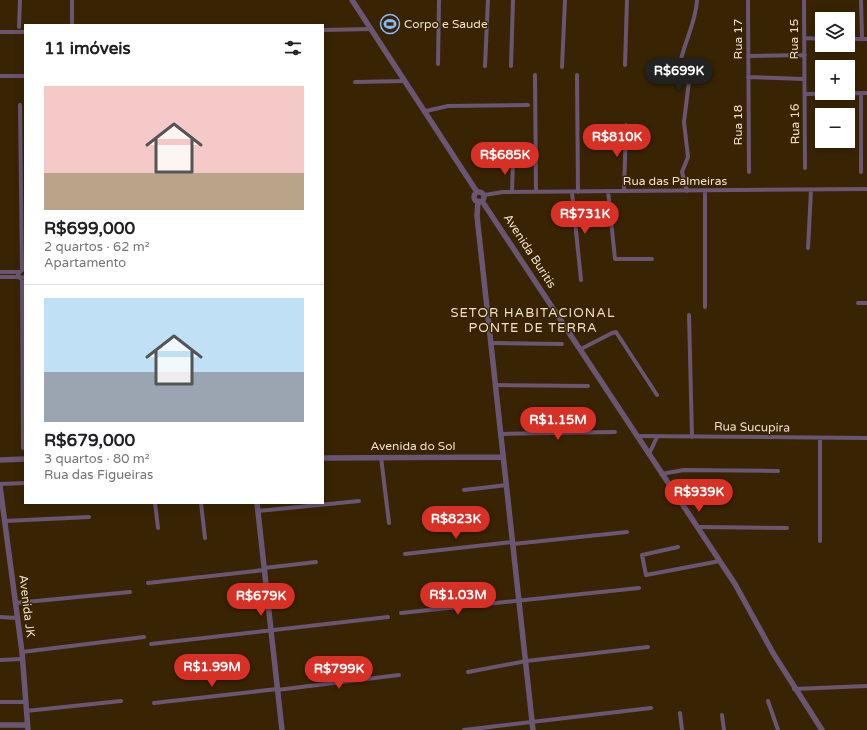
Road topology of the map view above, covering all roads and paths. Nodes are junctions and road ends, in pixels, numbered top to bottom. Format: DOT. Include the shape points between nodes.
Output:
graph roads {
  1 [pos="20,0"];
  2 [pos="72,0"];
  3 [pos="352,0"];
  4 [pos="439,0"];
  5 [pos="488,0"];
  6 [pos="513,0"];
  7 [pos="565,0"];
  8 [pos="626,0"];
  9 [pos="698,0"];
  10 [pos="748,0"];
  11 [pos="804,0"];
  12 [pos="861,0"];
  13 [pos="72,24"];
  14 [pos="19,27"];
  15 [pos="371,29"];
  16 [pos="324,30"];
  17 [pos="0,32"];
  18 [pos="24,32"];
  19 [pos="805,38"];
  20 [pos="815,38"];
  21 [pos="855,39"];
  22 [pos="862,39"];
  23 [pos="867,39"];
  24 [pos="804,55"];
  25 [pos="748,56"];
  26 [pos="438,64"];
  27 [pos="625,65"];
  28 [pos="485,66"];
  29 [pos="511,66"];
  30 [pos="562,67"];
  31 [pos="535,75"];
  32 [pos="577,75"];
  33 [pos="0,76"];
  34 [pos="24,76"];
  35 [pos="748,77"];
  36 [pos="804,78"];
  37 [pos="405,81"];
  38 [pos="355,82"];
  39 [pos="861,93"];
  40 [pos="867,93"];
  41 [pos="805,94"];
  42 [pos="20,105"];
  43 [pos="528,105"];
  44 [pos="426,111"];
  45 [pos="626,124"];
  46 [pos="500,158"];
  47 [pos="806,168"];
  48 [pos="749,172"];
  49 [pos="861,172"];
  50 [pos="867,189"];
  51 [pos="811,190"];
  52 [pos="608,191"];
  53 [pos="624,191"];
  54 [pos="687,191"];
  55 [pos="705,191"];
  56 [pos="477,192"];
  57 [pos="512,192"];
  58 [pos="536,192"];
  59 [pos="572,192"];
  60 [pos="578,192"];
  61 [pos="481,199"];
  62 [pos="808,248"];
  63 [pos="652,259"];
  64 [pos="0,272"];
  65 [pos="7,272"];
  66 [pos="23,272"];
  67 [pos="0,277"];
  68 [pos="8,277"];
  69 [pos="23,278"];
  70 [pos="581,280"];
  71 [pos="858,303"];
  72 [pos="867,303"];
  73 [pos="705,307"];
  74 [pos="689,315"];
  75 [pos="491,343"];
  76 [pos="562,344"];
  77 [pos="581,349"];
  78 [pos="495,385"];
  79 [pos="588,386"];
  80 [pos="657,395"];
  81 [pos="615,432"];
  82 [pos="500,434"];
  83 [pos="637,436"];
  84 [pos="657,437"];
  85 [pos="692,437"];
  86 [pos="820,438"];
  87 [pos="867,438"];
  88 [pos="23,448"];
  89 [pos="649,454"];
  90 [pos="380,457"];
  91 [pos="503,457"];
  92 [pos="324,458"];
  93 [pos="24,459"];
  94 [pos="0,460"];
  95 [pos="778,471"];
  96 [pos="661,474"];
  97 [pos="24,484"];
  98 [pos="0,485"];
  99 [pos="507,485"];
  100 [pos="464,490"];
  101 [pos="0,494"];
  102 [pos="359,501"];
  103 [pos="155,504"];
  104 [pos="201,504"];
  105 [pos="257,504"];
  106 [pos="258,512"];
  107 [pos="89,517"];
  108 [pos="5,521"];
  109 [pos="389,523"];
  110 [pos="697,527"];
  111 [pos="158,528"];
  112 [pos="787,528"];
  113 [pos="627,532"];
  114 [pos="205,538"];
  115 [pos="820,541"];
  116 [pos="513,543"];
  117 [pos="678,548"];
  118 [pos="405,554"];
  119 [pos="720,561"];
  120 [pos="316,562"];
  121 [pos="264,569"];
  122 [pos="148,583"];
  123 [pos="639,588"];
  124 [pos="130,592"];
  125 [pos="519,602"];
  126 [pos="15,603"];
  127 [pos="401,613"];
  128 [pos="0,617"];
  129 [pos="388,617"];
  130 [pos="17,618"];
  131 [pos="271,630"];
  132 [pos="144,637"];
  133 [pos="151,644"];
  134 [pos="648,647"];
  135 [pos="22,652"];
  136 [pos="0,660"];
  137 [pos="22,660"];
  138 [pos="526,661"];
  139 [pos="468,672"];
  140 [pos="399,675"];
  141 [pos="867,686"];
  142 [pos="794,688"];
  143 [pos="277,690"];
  144 [pos="121,701"];
  145 [pos="768,701"];
  146 [pos="0,702"];
  147 [pos="26,702"];
  148 [pos="154,703"];
  149 [pos="651,708"];
  150 [pos="26,711"];
  151 [pos="680,713"];
  152 [pos="722,715"];
  153 [pos="532,722"];
  154 [pos="0,725"];
  155 [pos="28,727"];
  156 [pos="282,730"];
  157 [pos="464,730"];
  158 [pos="533,730"];
  159 [pos="682,730"];
  160 [pos="724,730"];
  161 [pos="778,730"];
  162 [pos="822,730"];
  1 -- 14 [label="street"];
  2 -- 13 [label="street"];
  3 -- 15 [label="street"];
  4 -- 26 [label="street"];
  5 -- 28 [label="street"];
  6 -- 29 [label="street"];
  7 -- 30 [label="street"];
  8 -- 27 [label="street"];
  9 -- 54 [label="street" via="695,20 680,64 689,81 684,122 688,157 682,172"];
  10 -- 25 [label="street, Rua 17"];
  11 -- 19 [label="street, Rua 15"];
  12 -- 22 [label="street"];
  15 -- 16 [label="street"];
  15 -- 37 [label="street"];
  17 -- 18 [label="street"];
  19 -- 20 [label="street"];
  19 -- 24 [label="street, Rua 15"];
  21 -- 22 [label="street"];
  22 -- 23 [label="street"];
  24 -- 25 [label="street"];
  24 -- 36 [label="street, Rua 15"];
  25 -- 35 [label="street, Rua 17"];
  31 -- 58 [label="street"];
  32 -- 60 [label="street"];
  33 -- 34 [label="street"];
  35 -- 36 [label="street"];
  35 -- 48 [label="street, Rua 18"];
  36 -- 41 [label="street, Rua 16"];
  37 -- 38 [label="street"];
  37 -- 44 [label="street"];
  39 -- 40 [label="street"];
  39 -- 41 [label="street"];
  39 -- 49 [label="street"];
  41 -- 47 [label="street, Rua 16"];
  42 -- 66 [label="street"];
  43 -- 44 [label="street" via="448,106"];
  44 -- 56 [label="street"];
  45 -- 53 [label="street"];
  46 -- 57 [label="street" via="513,160"];
  50 -- 51 [label="street, Rua das Palmeiras"];
  51 -- 55 [label="street, Rua das Palmeiras"];
  51 -- 62 [label="street"];
  52 -- 53 [label="street, Rua das Palmeiras"];
  52 -- 60 [label="street, Rua das Palmeiras"];
  52 -- 63 [label="street" via="615,259"];
  53 -- 54 [label="street, Rua das Palmeiras"];
  54 -- 55 [label="street, Rua das Palmeiras"];
  55 -- 73 [label="street"];
  56 -- 61 [label="street"];
  56 -- 61 [label="street" via="474,197"];
  57 -- 58 [label="street, Rua das Palmeiras"];
  57 -- 61 [label="street, Rua das Palmeiras"];
  58 -- 59 [label="street, Rua das Palmeiras"];
  59 -- 60 [label="street, Rua das Palmeiras"];
  59 -- 70 [label="street"];
  61 -- 75 [label="street" via="477,216"];
  61 -- 77 [label="street, Avenida Buritis"];
  64 -- 65 [label="street"];
  65 -- 66 [label="street"];
  65 -- 68 [label="street"];
  66 -- 69 [label="street"];
  67 -- 68 [label="street"];
  68 -- 69 [label="street"];
  69 -- 88 [label="street"];
  71 -- 72 [label="street"];
  74 -- 85 [label="street"];
  75 -- 76 [label="street"];
  75 -- 78 [label="street"];
  77 -- 80 [label="street" via="616,332"];
  77 -- 83 [label="street, Avenida Buritis"];
  78 -- 79 [label="street"];
  78 -- 82 [label="street"];
  81 -- 82 [label="street"];
  82 -- 91 [label="street"];
  83 -- 84 [label="street, Rua Sucupira"];
  83 -- 89 [label="street, Avenida Buritis"];
  84 -- 85 [label="street, Rua Sucupira"];
  84 -- 89 [label="street"];
  85 -- 86 [label="street, Rua Sucupira"];
  86 -- 87 [label="street, Rua Sucupira"];
  86 -- 115 [label="street"];
  89 -- 96 [label="street, Avenida Buritis"];
  90 -- 91 [label="street, Avenida do Sol"];
  90 -- 92 [label="street, Avenida do Sol"];
  90 -- 109 [label="street"];
  91 -- 99 [label="street"];
  93 -- 94 [label="street"];
  95 -- 96 [label="street" via="684,470"];
  96 -- 110 [label="street, Avenida Buritis"];
  97 -- 98 [label="street"];
  98 -- 101 [label="street, Avenida JK"];
  99 -- 100 [label="street"];
  99 -- 116 [label="street"];
  101 -- 108 [label="street, Avenida JK"];
  102 -- 106 [label="street"];
  103 -- 111 [label="street"];
  104 -- 114 [label="street"];
  105 -- 106 [label="street"];
  106 -- 121 [label="street"];
  107 -- 108 [label="street"];
  108 -- 126 [label="street, Avenida JK"];
  110 -- 112 [label="street"];
  110 -- 119 [label="street, Avenida Buritis"];
  113 -- 116 [label="street"];
  116 -- 118 [label="street"];
  116 -- 125 [label="street"];
  117 -- 119 [label="street" via="642,555 646,575"];
  119 -- 142 [label="street, Avenida Buritis"];
  120 -- 121 [label="street"];
  121 -- 122 [label="street"];
  121 -- 131 [label="street"];
  123 -- 125 [label="street"];
  124 -- 126 [label="street"];
  125 -- 127 [label="street"];
  125 -- 138 [label="street"];
  126 -- 130 [label="street, Avenida JK"];
  128 -- 130 [label="street"];
  129 -- 131 [label="street"];
  130 -- 135 [label="street, Avenida JK"];
  131 -- 133 [label="street"];
  131 -- 143 [label="street"];
  132 -- 135 [label="street"];
  134 -- 138 [label="street"];
  135 -- 137 [label="street, Avenida JK"];
  136 -- 137 [label="street"];
  137 -- 147 [label="street, Avenida JK"];
  138 -- 139 [label="street"];
  138 -- 153 [label="street"];
  140 -- 143 [label="street"];
  141 -- 142 [label="street"];
  142 -- 162 [label="street, Avenida Buritis"];
  143 -- 148 [label="street"];
  143 -- 156 [label="street"];
  144 -- 150 [label="street"];
  145 -- 161 [label="street"];
  146 -- 147 [label="street"];
  147 -- 150 [label="street, Avenida JK"];
  149 -- 153 [label="street"];
  150 -- 155 [label="street, Avenida JK"];
  151 -- 159 [label="street"];
  152 -- 160 [label="street"];
  153 -- 157 [label="street"];
  153 -- 158 [label="street"];
  154 -- 155 [label="street"];
}
